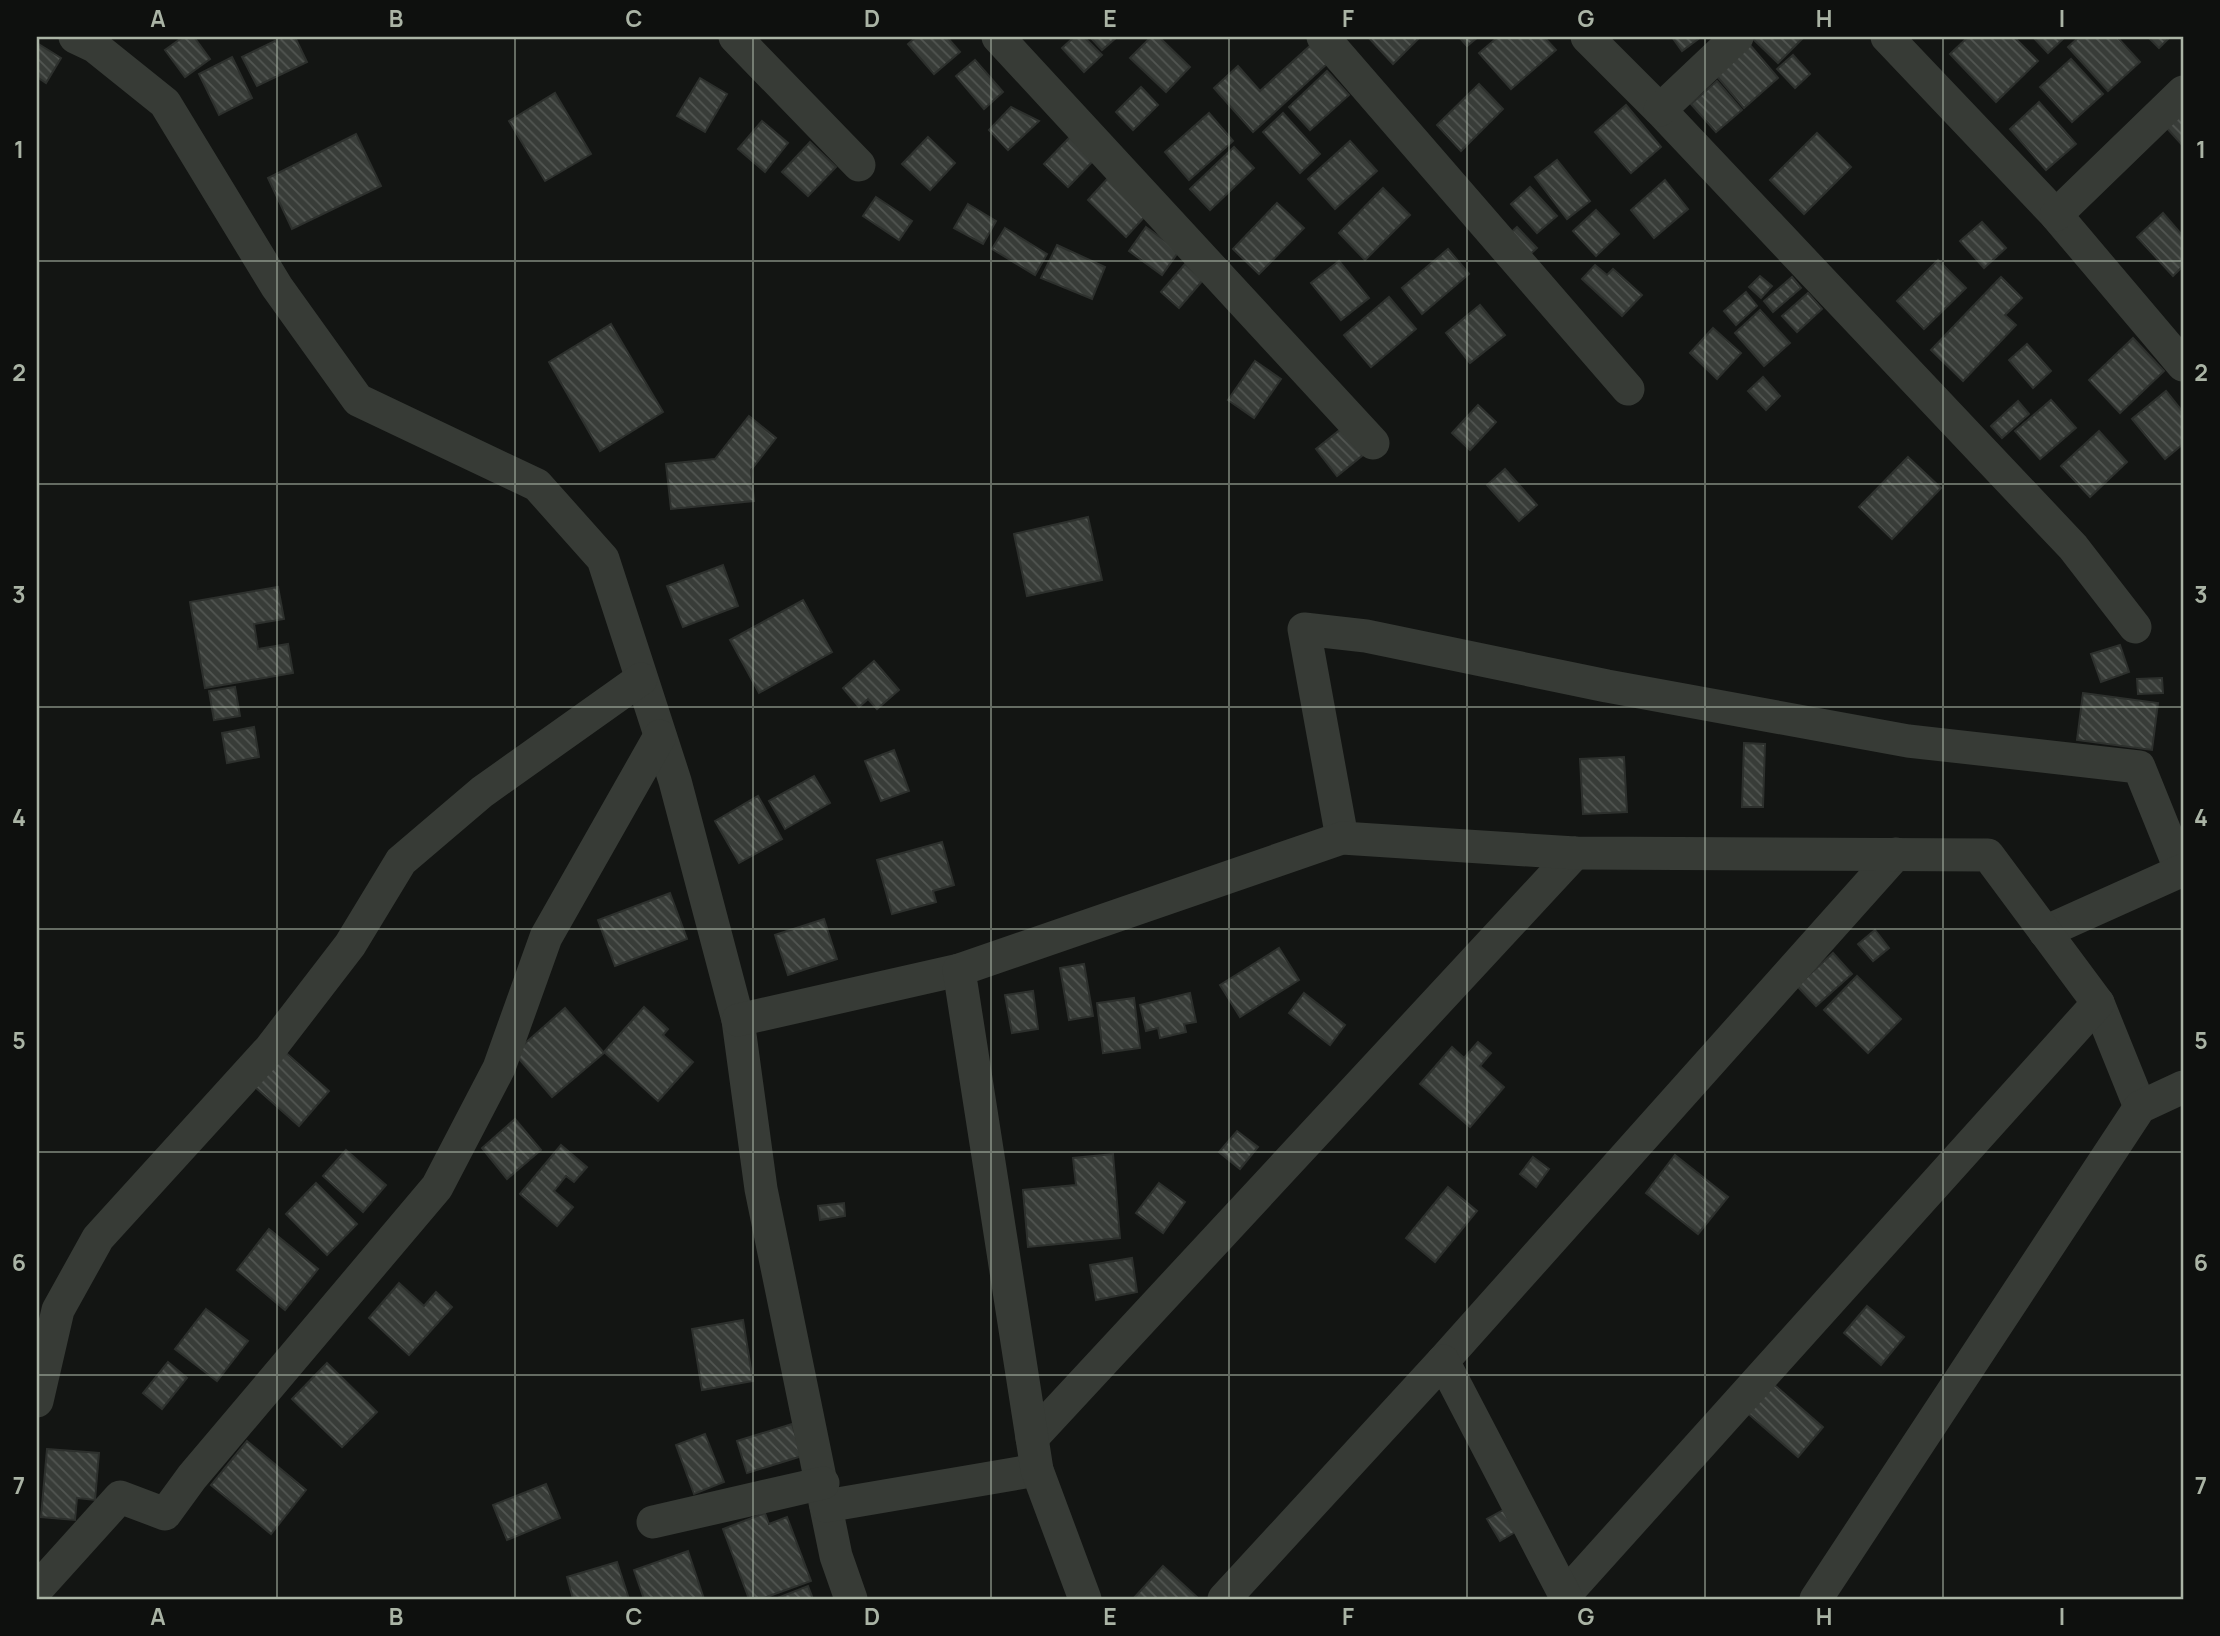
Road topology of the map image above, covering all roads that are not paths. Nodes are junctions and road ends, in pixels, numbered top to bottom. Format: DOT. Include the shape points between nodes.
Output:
graph roads {
  1 [pos="75,37"];
  2 [pos="735,37"];
  3 [pos="998,37"];
  4 [pos="1323,37"];
  5 [pos="1587,37"];
  6 [pos="1737,37"];
  7 [pos="1887,37"];
  8 [pos="2183,92"];
  9 [pos="1660,110"];
  10 [pos="859,165"];
  11 [pos="2056,215"];
  12 [pos="2183,365"];
  13 [pos="1628,389"];
  14 [pos="1373,443"];
  15 [pos="2135,627"];
  16 [pos="641,679"];
  17 [pos="660,736"];
  18 [pos="1342,838"];
  19 [pos="1574,853"];
  20 [pos="1896,854"];
  21 [pos="2182,871"];
  22 [pos="2045,932"];
  23 [pos="959,970"];
  24 [pos="2098,1003"];
  25 [pos="738,1020"];
  26 [pos="2183,1087"];
  27 [pos="2140,1107"];
  28 [pos="1443,1361"];
  29 [pos="37,1401"];
  30 [pos="1032,1438"];
  31 [pos="1038,1470"];
  32 [pos="824,1495"];
  33 [pos="653,1522"];
  34 [pos="37,1589"];
  35 [pos="1566,1597"];
  36 [pos="851,1599"];
  37 [pos="1085,1599"];
  38 [pos="1224,1599"];
  39 [pos="1816,1599"];
  1 -- 16 [label="street" via="94,46 166,103 277,287 358,400 537,485 603,559"];
  2 -- 10 [label="street"];
  3 -- 14 [label="street"];
  4 -- 13 [label="street"];
  5 -- 9 [label="street"];
  6 -- 9 [label="street"];
  7 -- 11 [label="street"];
  8 -- 11 [label="street"];
  9 -- 15 [label="street" via="2073,547"];
  11 -- 12 [label="street"];
  16 -- 17 [label="street"];
  16 -- 29 [label="street" via="482,792 401,861 350,945 270,1049 98,1238 58,1310"];
  17 -- 25 [label="street"];
  17 -- 34 [label="street" via="546,937 499,1068 437,1187 192,1476 165,1514 120,1497"];
  18 -- 19 [label="street"];
  18 -- 21 [label="street" via="1304,629 1366,636 1908,741 2139,767"];
  18 -- 23 [label="street"];
  19 -- 20 [label="street"];
  19 -- 30 [label="street"];
  20 -- 22 [label="street" via="1988,855"];
  20 -- 28 [label="street"];
  21 -- 22 [label="street"];
  22 -- 24 [label="street"];
  23 -- 25 [label="street"];
  23 -- 30 [label="street"];
  24 -- 27 [label="street"];
  24 -- 35 [label="street"];
  25 -- 32 [label="street" via="761,1188"];
  26 -- 27 [label="street"];
  27 -- 39 [label="street"];
  28 -- 35 [label="street"];
  28 -- 38 [label="street"];
  30 -- 31 [label="street"];
  31 -- 32 [label="street"];
  31 -- 37 [label="street"];
  32 -- 33 [label="street"];
  32 -- 36 [label="street" via="836,1556"];
}
